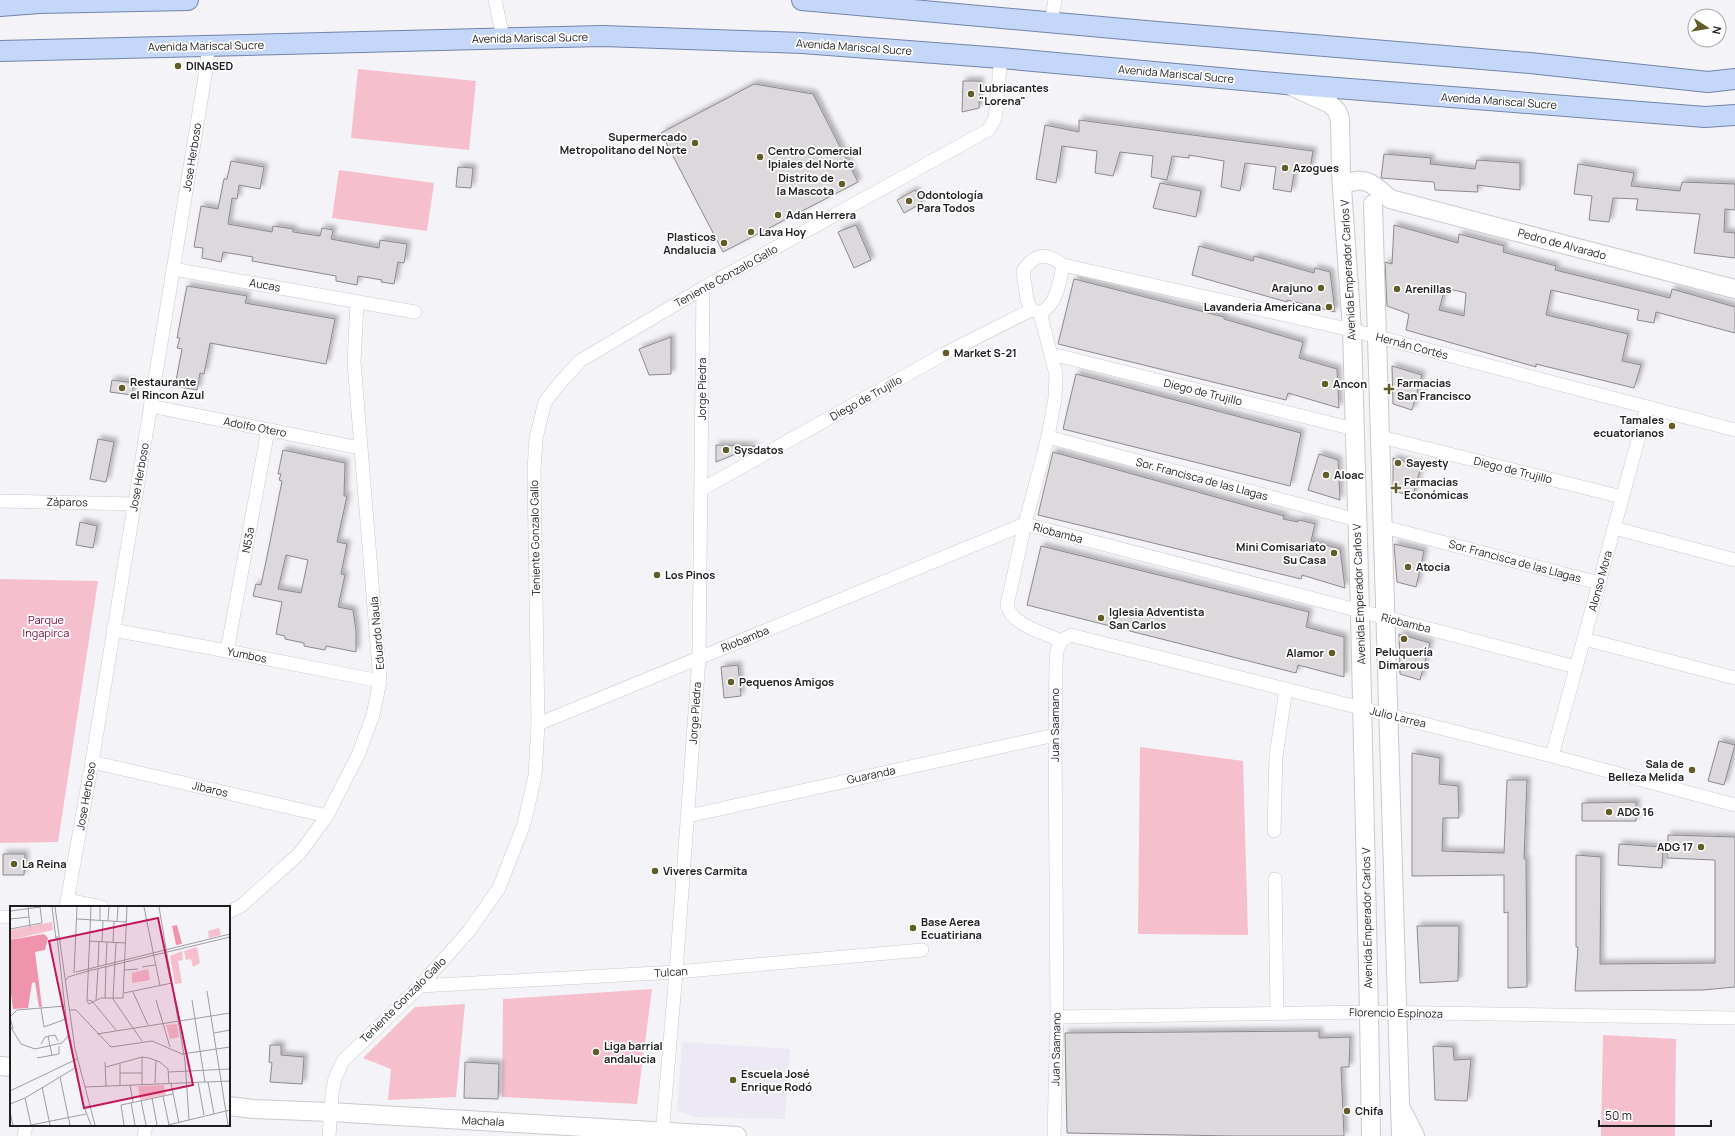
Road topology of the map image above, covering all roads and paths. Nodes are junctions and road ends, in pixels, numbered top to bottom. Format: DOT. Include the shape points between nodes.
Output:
graph roads {
  1 [pos="188,0"];
  2 [pos="495,0"];
  3 [pos="802,0"];
  4 [pos="1055,0"];
  5 [pos="919,5"];
  6 [pos="0,6"];
  7 [pos="1051,22"];
  8 [pos="504,38"];
  9 [pos="208,46"];
  10 [pos="0,51"];
  11 [pos="1001,58"];
  12 [pos="1735,79"];
  13 [pos="1708,82"];
  14 [pos="1286,84"];
  15 [pos="1735,91"];
  16 [pos="1735,115"];
  17 [pos="1705,117"];
  18 [pos="1735,127"];
  19 [pos="1343,192"];
  20 [pos="1382,201"];
  21 [pos="1063,265"];
  22 [pos="173,269"];
  23 [pos="703,288"];
  24 [pos="1735,289"];
  25 [pos="357,302"];
  26 [pos="1036,311"];
  27 [pos="415,312"];
  28 [pos="1352,330"];
  29 [pos="1378,337"];
  30 [pos="1052,354"];
  31 [pos="150,406"];
  32 [pos="1647,407"];
  33 [pos="268,430"];
  34 [pos="1354,430"];
  35 [pos="1735,430"];
  36 [pos="1381,436"];
  37 [pos="1048,437"];
  38 [pos="360,448"];
  39 [pos="702,489"];
  40 [pos="1622,497"];
  41 [pos="0,501"];
  42 [pos="134,504"];
  43 [pos="1357,520"];
  44 [pos="1025,524"];
  45 [pos="1384,527"];
  46 [pos="1614,528"];
  47 [pos="1735,560"];
  48 [pos="1599,583"];
  49 [pos="1360,612"];
  50 [pos="1386,618"];
  51 [pos="113,630"];
  52 [pos="1584,639"];
  53 [pos="1061,641"];
  54 [pos="227,650"];
  55 [pos="700,658"];
  56 [pos="1576,667"];
  57 [pos="1735,678"];
  58 [pos="380,681"];
  59 [pos="1286,689"];
  60 [pos="1363,708"];
  61 [pos="1389,715"];
  62 [pos="538,724"];
  63 [pos="1055,735"];
  64 [pos="1552,756"];
  65 [pos="92,762"];
  66 [pos="1735,805"];
  67 [pos="327,816"];
  68 [pos="688,816"];
  69 [pos="1274,831"];
  70 [pos="1275,879"];
  71 [pos="67,903"];
  72 [pos="93,906"];
  73 [pos="230,912"];
  74 [pos="922,950"];
  75 [pos="676,972"];
  76 [pos="420,986"];
  77 [pos="1369,1012"];
  78 [pos="1277,1013"];
  79 [pos="1397,1013"];
  80 [pos="1058,1017"];
  81 [pos="1735,1018"];
  82 [pos="0,1066"];
  83 [pos="10,1067"];
  84 [pos="230,1106"];
  85 [pos="1400,1106"];
  86 [pos="330,1112"];
  87 [pos="26,1126"];
  88 [pos="146,1126"];
  89 [pos="662,1134"];
  90 [pos="24,1136"];
  91 [pos="144,1136"];
  92 [pos="329,1136"];
  93 [pos="737,1136"];
  94 [pos="1054,1136"];
  95 [pos="1370,1136"];
  96 [pos="1401,1136"];
  97 [pos="1415,1136"];
  1 -- 6 [label="main road"];
  2 -- 8 [label="street"];
  3 -- 5 [label="main road"];
  4 -- 7 [label="street"];
  5 -- 7 [label="main road"];
  7 -- 13 [label="main road" via="1530,63"];
  8 -- 9 [label="main road, Avenida Mariscal Sucre"];
  8 -- 11 [label="main road, Avenida Mariscal Sucre" via="603,36 802,43"];
  9 -- 10 [label="main road, Avenida Mariscal Sucre"];
  9 -- 22 [label="street, Jose Herboso"];
  11 -- 14 [label="main road, Avenida Mariscal Sucre"];
  11 -- 23 [label="street, Teniente Gonzalo Gallo" via="996,109 992,126 988,130"];
  12 -- 13 [label="main road"];
  13 -- 15 [label="main road"];
  14 -- 17 [label="main road, Avenida Mariscal Sucre"];
  14 -- 19 [label="main road, Avenida Emperador Carlos V" via="1330,104 1337,111 1340,119"];
  16 -- 17 [label="main road, Avenida Mariscal Sucre"];
  17 -- 18 [label="main road, Avenida Mariscal Sucre"];
  19 -- 20 [label="main road, Pedro de Alvarado" via="1354,180 1365,181 1375,186"];
  19 -- 28 [label="main road, Avenida Emperador Carlos V"];
  20 -- 24 [label="main road, Pedro de Alvarado"];
  20 -- 29 [label="main road"];
  21 -- 26 [label="street" via="1060,282 1051,304 1046,310"];
  21 -- 26 [label="street" via="1053,258 1043,256 1029,261 1023,271 1027,299"];
  21 -- 28 [label="street, Hernán Cortés"];
  22 -- 25 [label="street, Aucas"];
  22 -- 31 [label="street, Jose Herboso"];
  23 -- 39 [label="street, Jorge Piedra"];
  23 -- 62 [label="street, Teniente Gonzalo Gallo" via="580,361 545,402 536,438 534,471"];
  25 -- 27 [label="street, Aucas"];
  25 -- 38 [label="street, Eduardo Naula" via="354,362"];
  26 -- 30 [label="street"];
  26 -- 39 [label="street, Diego de Trujillo" via="946,353"];
  28 -- 29 [label="street, Hernán Cortés"];
  28 -- 34 [label="main road, Avenida Emperador Carlos V"];
  29 -- 32 [label="street, Hernán Cortés"];
  29 -- 36 [label="main road"];
  30 -- 34 [label="street, Diego de Trujillo"];
  30 -- 37 [label="street" via="1056,390"];
  31 -- 33 [label="street, Adolfo Otero"];
  31 -- 42 [label="street, Jose Herboso"];
  32 -- 35 [label="street, Hernán Cortés"];
  32 -- 40 [label="street, Alonso Mora"];
  33 -- 38 [label="street, Adolfo Otero"];
  33 -- 54 [label="street, N53a"];
  34 -- 43 [label="main road, Avenida Emperador Carlos V"];
  36 -- 40 [label="street, Diego de Trujillo"];
  36 -- 45 [label="main road"];
  37 -- 43 [label="street, Sor. Francisca de las Llagas"];
  37 -- 44 [label="street"];
  38 -- 58 [label="street, Eduardo Naula"];
  39 -- 55 [label="street, Jorge Piedra"];
  40 -- 46 [label="street, Alonso Mora"];
  41 -- 42 [label="street, Záparos"];
  42 -- 51 [label="street, Jose Herboso"];
  43 -- 49 [label="main road, Avenida Emperador Carlos V"];
  44 -- 49 [label="street, Riobamba"];
  44 -- 53 [label="street" via="1007,600 1008,611 1016,621"];
  44 -- 55 [label="street, Riobamba"];
  45 -- 48 [label="street, Sor. Francisca de las Llagas"];
  45 -- 50 [label="main road"];
  46 -- 47 [label="street"];
  46 -- 48 [label="street, Alonso Mora"];
  48 -- 52 [label="street, Alonso Mora"];
  49 -- 50 [label="street, Riobamba"];
  49 -- 60 [label="main road, Avenida Emperador Carlos V"];
  50 -- 56 [label="street, Riobamba"];
  50 -- 61 [label="main road"];
  51 -- 54 [label="street, Yumbos"];
  51 -- 65 [label="street, Jose Herboso"];
  52 -- 56 [label="street, Alonso Mora"];
  52 -- 57 [label="street"];
  53 -- 59 [label="street, Julio Larrea" via="1071,635"];
  53 -- 63 [label="street, Juan Saamano" via="1056,664"];
  54 -- 58 [label="street, Yumbos"];
  55 -- 62 [label="street, Riobamba"];
  55 -- 68 [label="street, Jorge Piedra"];
  56 -- 64 [label="street, Alonso Mora"];
  58 -- 67 [label="street, Eduardo Naula" via="373,715 359,753"];
  59 -- 60 [label="street, Julio Larrea"];
  59 -- 69 [label="street" via="1276,756"];
  60 -- 61 [label="street, Julio Larrea"];
  60 -- 77 [label="main road, Avenida Emperador Carlos V"];
  61 -- 64 [label="street, Julio Larrea"];
  61 -- 79 [label="main road"];
  62 -- 76 [label="street, Teniente Gonzalo Gallo" via="535,776 524,824 499,888 469,931"];
  63 -- 68 [label="street, Guaranda"];
  63 -- 80 [label="street, Juan Saamano"];
  64 -- 66 [label="street, Julio Larrea"];
  65 -- 67 [label="street, Jibaros"];
  65 -- 71 [label="street, Jose Herboso"];
  67 -- 73 [label="street, Eduardo Naula" via="299,854 241,906"];
  68 -- 75 [label="street, Jorge Piedra"];
  70 -- 78 [label="street"];
  71 -- 72 [label="street"];
  74 -- 75 [label="street, Tulcan"];
  75 -- 76 [label="street, Tulcan"];
  75 -- 89 [label="street, Jorge Piedra"];
  76 -- 86 [label="street, Teniente Gonzalo Gallo" via="344,1061 335,1078"];
  77 -- 78 [label="street, Florencio Espinoza"];
  77 -- 79 [label="street, Florencio Espinoza"];
  77 -- 95 [label="main road, Avenida Emperador Carlos V"];
  78 -- 80 [label="street, Florencio Espinoza"];
  79 -- 81 [label="street, Florencio Espinoza"];
  79 -- 85 [label="main road"];
  80 -- 94 [label="street, Juan Saamano"];
  82 -- 83 [label="main road"];
  84 -- 86 [label="main road, Machala"];
  85 -- 96 [label="main road"];
  85 -- 97 [label="main road"];
  86 -- 89 [label="main road, Machala"];
  86 -- 92 [label="street, Teniente Gonzalo Gallo"];
  87 -- 90 [label="street"];
  88 -- 91 [label="street"];
  89 -- 93 [label="main road, Machala"];
}
